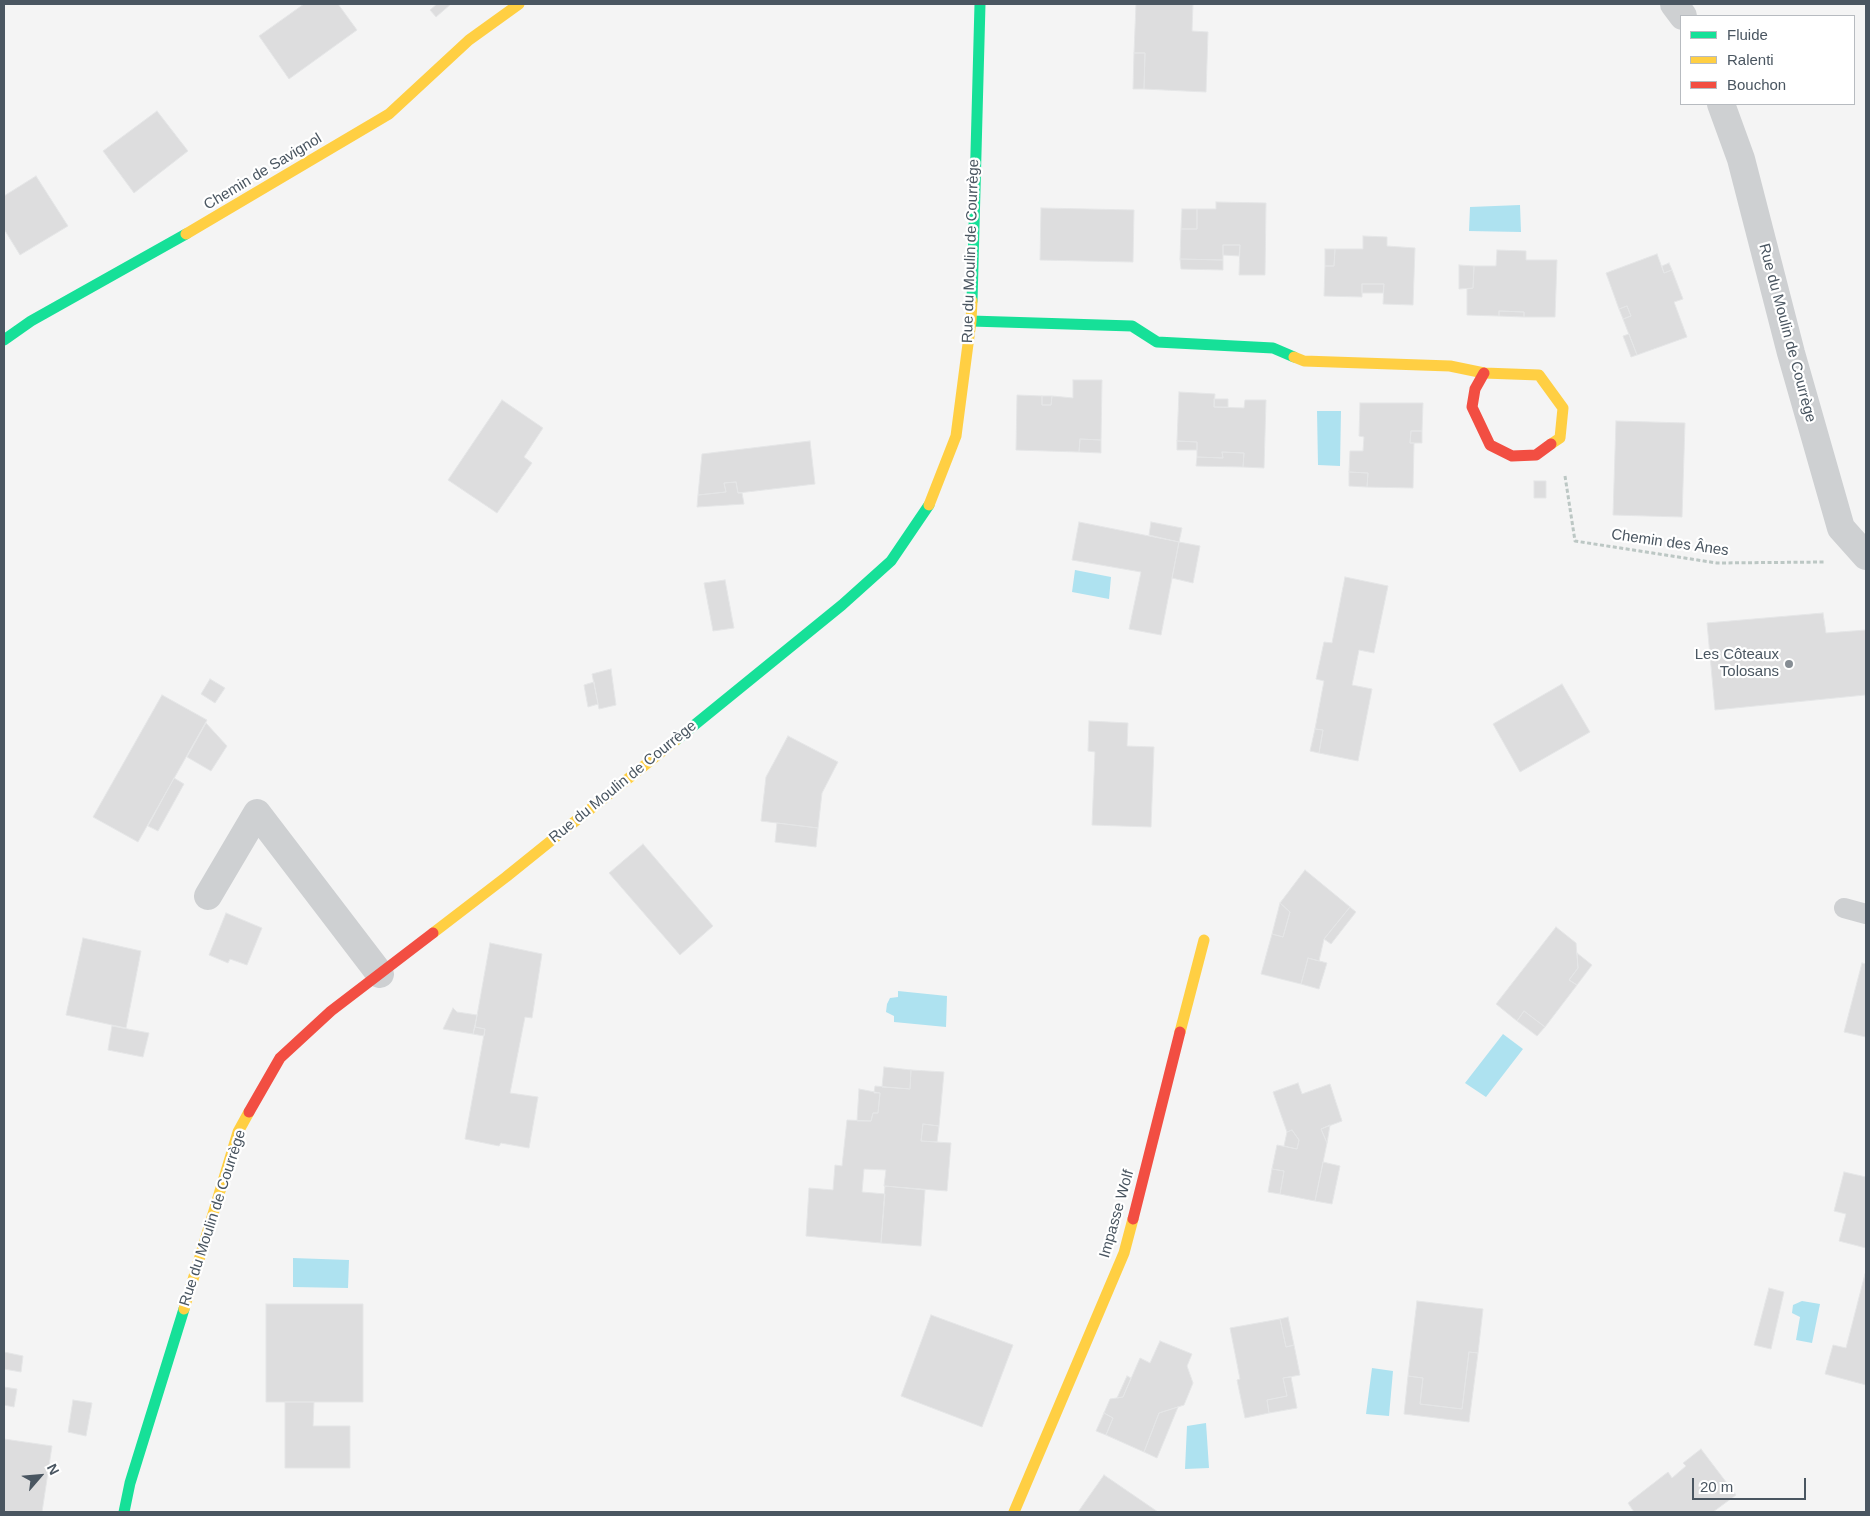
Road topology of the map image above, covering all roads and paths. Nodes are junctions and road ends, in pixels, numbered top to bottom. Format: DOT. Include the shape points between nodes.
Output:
graph roads {
  1 [pos="519,4"];
  2 [pos="980,4"];
  3 [pos="1674,4"];
  4 [pos="1682,15"];
  5 [pos="1721,105"];
  6 [pos="971,321"];
  7 [pos="4,340"];
  8 [pos="1484,374"];
  9 [pos="1560,438"];
  10 [pos="1866,556"];
  11 [pos="1826,562"];
  12 [pos="208,896"];
  13 [pos="1844,908"];
  14 [pos="1866,914"];
  15 [pos="1204,940"];
  16 [pos="380,974"];
  17 [pos="124,1512"];
  18 [pos="1014,1512"];
  1 -- 7 [label="street, Chemin de Savignol" via="469,40 389,114 173,242 31,321"];
  2 -- 6 [label="street, Rue du Moulin de Courrège"];
  3 -- 4 [label="street"];
  5 -- 10 [label="street, Rue du Moulin de Courrège" via="1741,159 1841,528"];
  6 -- 8 [label="street" via="1132,326 1157,342 1273,348 1304,360 1450,366"];
  6 -- 16 [label="street, Rue du Moulin de Courrège" via="956,436 929,506 891,561 842,605 506,877"];
  8 -- 9 [label="street" via="1539,375 1563,408"];
  8 -- 9 [label="street" via="1475,389 1472,407 1490,445 1512,456 1536,455"];
  9 -- 11 [label="path, Chemin des Ânes" via="1575,541 1717,563"];
  12 -- 16 [label="street" via="257,813"];
  13 -- 14 [label="lane"];
  15 -- 18 [label="street, Impasse Wolf" via="1124,1253"];
  16 -- 17 [label="street, Rue du Moulin de Courrège" via="331,1011 280,1058 238,1132 130,1483"];
}
